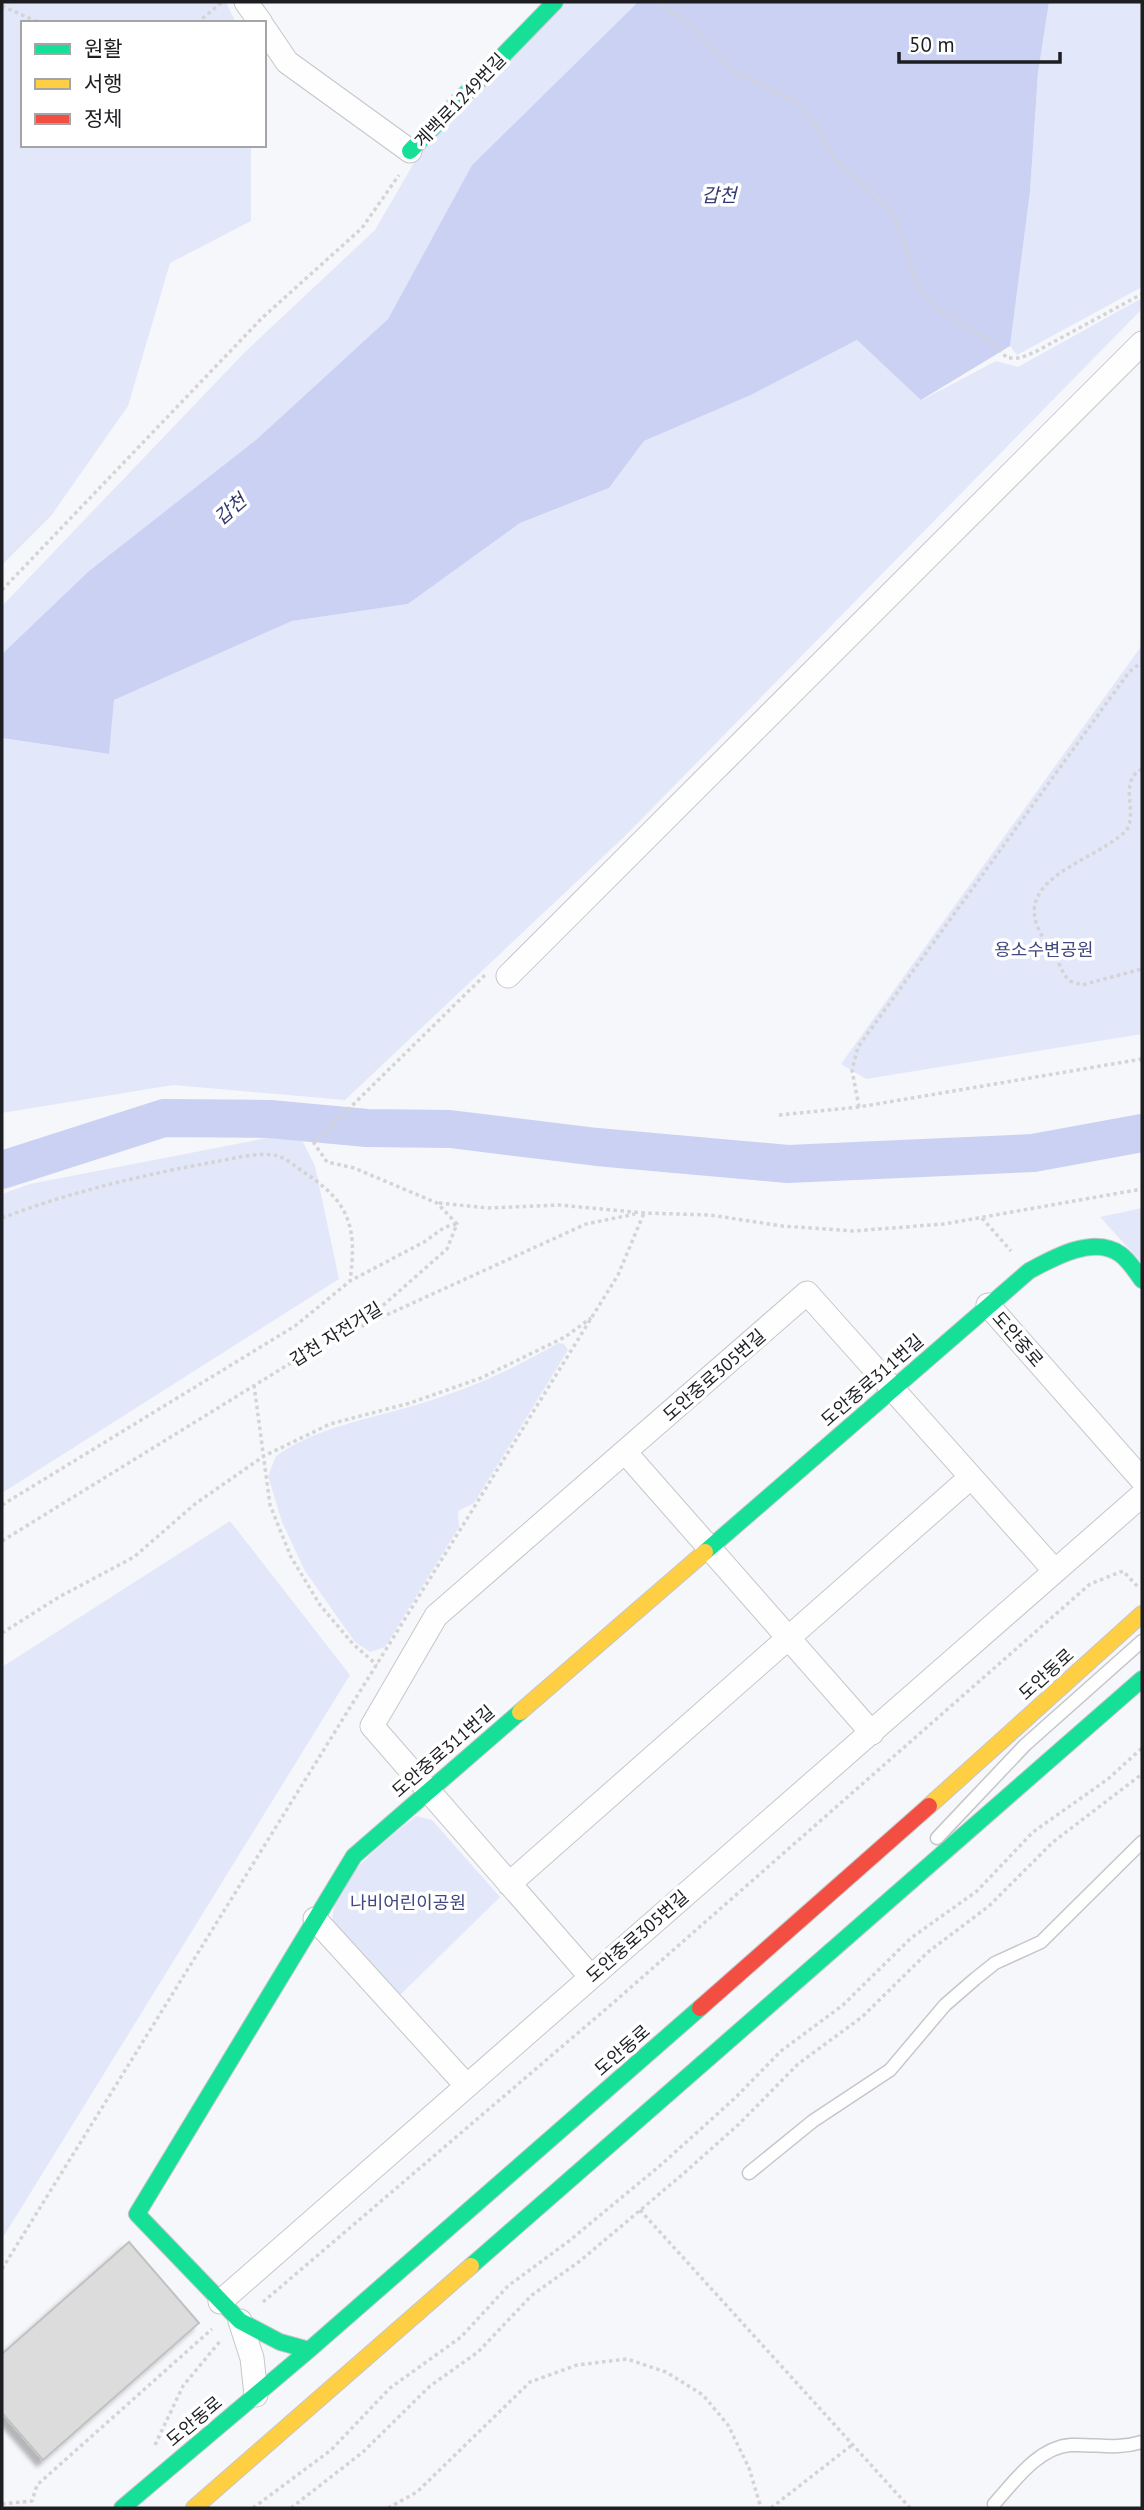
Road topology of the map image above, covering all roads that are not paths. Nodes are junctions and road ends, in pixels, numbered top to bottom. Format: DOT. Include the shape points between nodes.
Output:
graph roads {
  1 [pos="246,2"];
  2 [pos="555,2"];
  3 [pos="260,21"];
  4 [pos="266,31"];
  5 [pos="410,150"];
  6 [pos="1142,342"];
  7 [pos="508,976"];
  8 [pos="1142,1280"];
  9 [pos="988,1305"];
  10 [pos="892,1388"];
  11 [pos="625,1452"];
  12 [pos="971,1476"];
  13 [pos="1142,1480"];
  14 [pos="1142,1495"];
  15 [pos="708,1547"];
  16 [pos="1055,1571"];
  17 [pos="1142,1614"];
  18 [pos="788,1638"];
  19 [pos="1142,1641"];
  20 [pos="1142,1679"];
  21 [pos="872,1733"];
  22 [pos="427,1790"];
  23 [pos="1142,1842"];
  24 [pos="910,1883"];
  25 [pos="509,1884"];
  26 [pos="315,1919"];
  27 [pos="591,1977"];
  28 [pos="467,2085"];
  29 [pos="749,2173"];
  30 [pos="220,2302"];
  31 [pos="240,2321"];
  32 [pos="309,2350"];
  33 [pos="256,2395"];
  34 [pos="1142,2442"];
  35 [pos="994,2504"];
  36 [pos="122,2508"];
  37 [pos="194,2508"];
  1 -- 3 [label="street"];
  2 -- 5 [label="main road, 계백로1249번길"];
  4 -- 5 [label="street, 계백로1249번길" via="287,62"];
  6 -- 7 [label="street"];
  8 -- 9 [label="main road, 도안중로" via="1117,1252 1096,1248 1054,1257"];
  9 -- 10 [label="main road, 도안중로311번길"];
  9 -- 13 [label="street, 도안중로"];
  10 -- 11 [label="street, 도안중로305번길" via="807,1293"];
  10 -- 12 [label="street, 도안중로305번길"];
  10 -- 15 [label="main road, 도안중로311번길"];
  11 -- 15 [label="street"];
  11 -- 22 [label="street, 도안중로305번길" via="436,1616 429,1627 372,1726"];
  12 -- 16 [label="street, 도안중로305번길"];
  12 -- 18 [label="street"];
  14 -- 16 [label="street, 도안중로305번길"];
  15 -- 18 [label="street"];
  15 -- 22 [label="main road, 도안중로311번길"];
  16 -- 21 [label="street, 도안중로305번길"];
  17 -- 32 [label="main road, 도안동로" via="842,1884"];
  18 -- 21 [label="street"];
  18 -- 25 [label="street"];
  19 -- 24 [label="lane" via="1016,1754 926,1851"];
  20 -- 24 [label="main road"];
  21 -- 27 [label="street, 도안중로305번길"];
  22 -- 25 [label="street"];
  22 -- 26 [label="main road, 도안중로311번길" via="354,1856"];
  23 -- 29 [label="lane" via="1041,1942 995,1963 945,2005 884,2075 813,2121"];
  24 -- 37 [label="main road"];
  25 -- 27 [label="street"];
  26 -- 28 [label="street"];
  26 -- 30 [label="main road, 도안중로311번길" via="137,2214"];
  27 -- 28 [label="street, 도안중로305번길"];
  28 -- 30 [label="street, 도안중로305번길"];
  30 -- 31 [label="main road, 도안중로311번길"];
  31 -- 32 [label="main road, 도안중로311번길" via="269,2337"];
  31 -- 33 [label="street" via="252,2358"];
  32 -- 33 [label="main road, 도안동로"];
  33 -- 36 [label="main road, 도안동로"];
  34 -- 35 [label="lane" via="1119,2449 1069,2445 1036,2459"];
}
